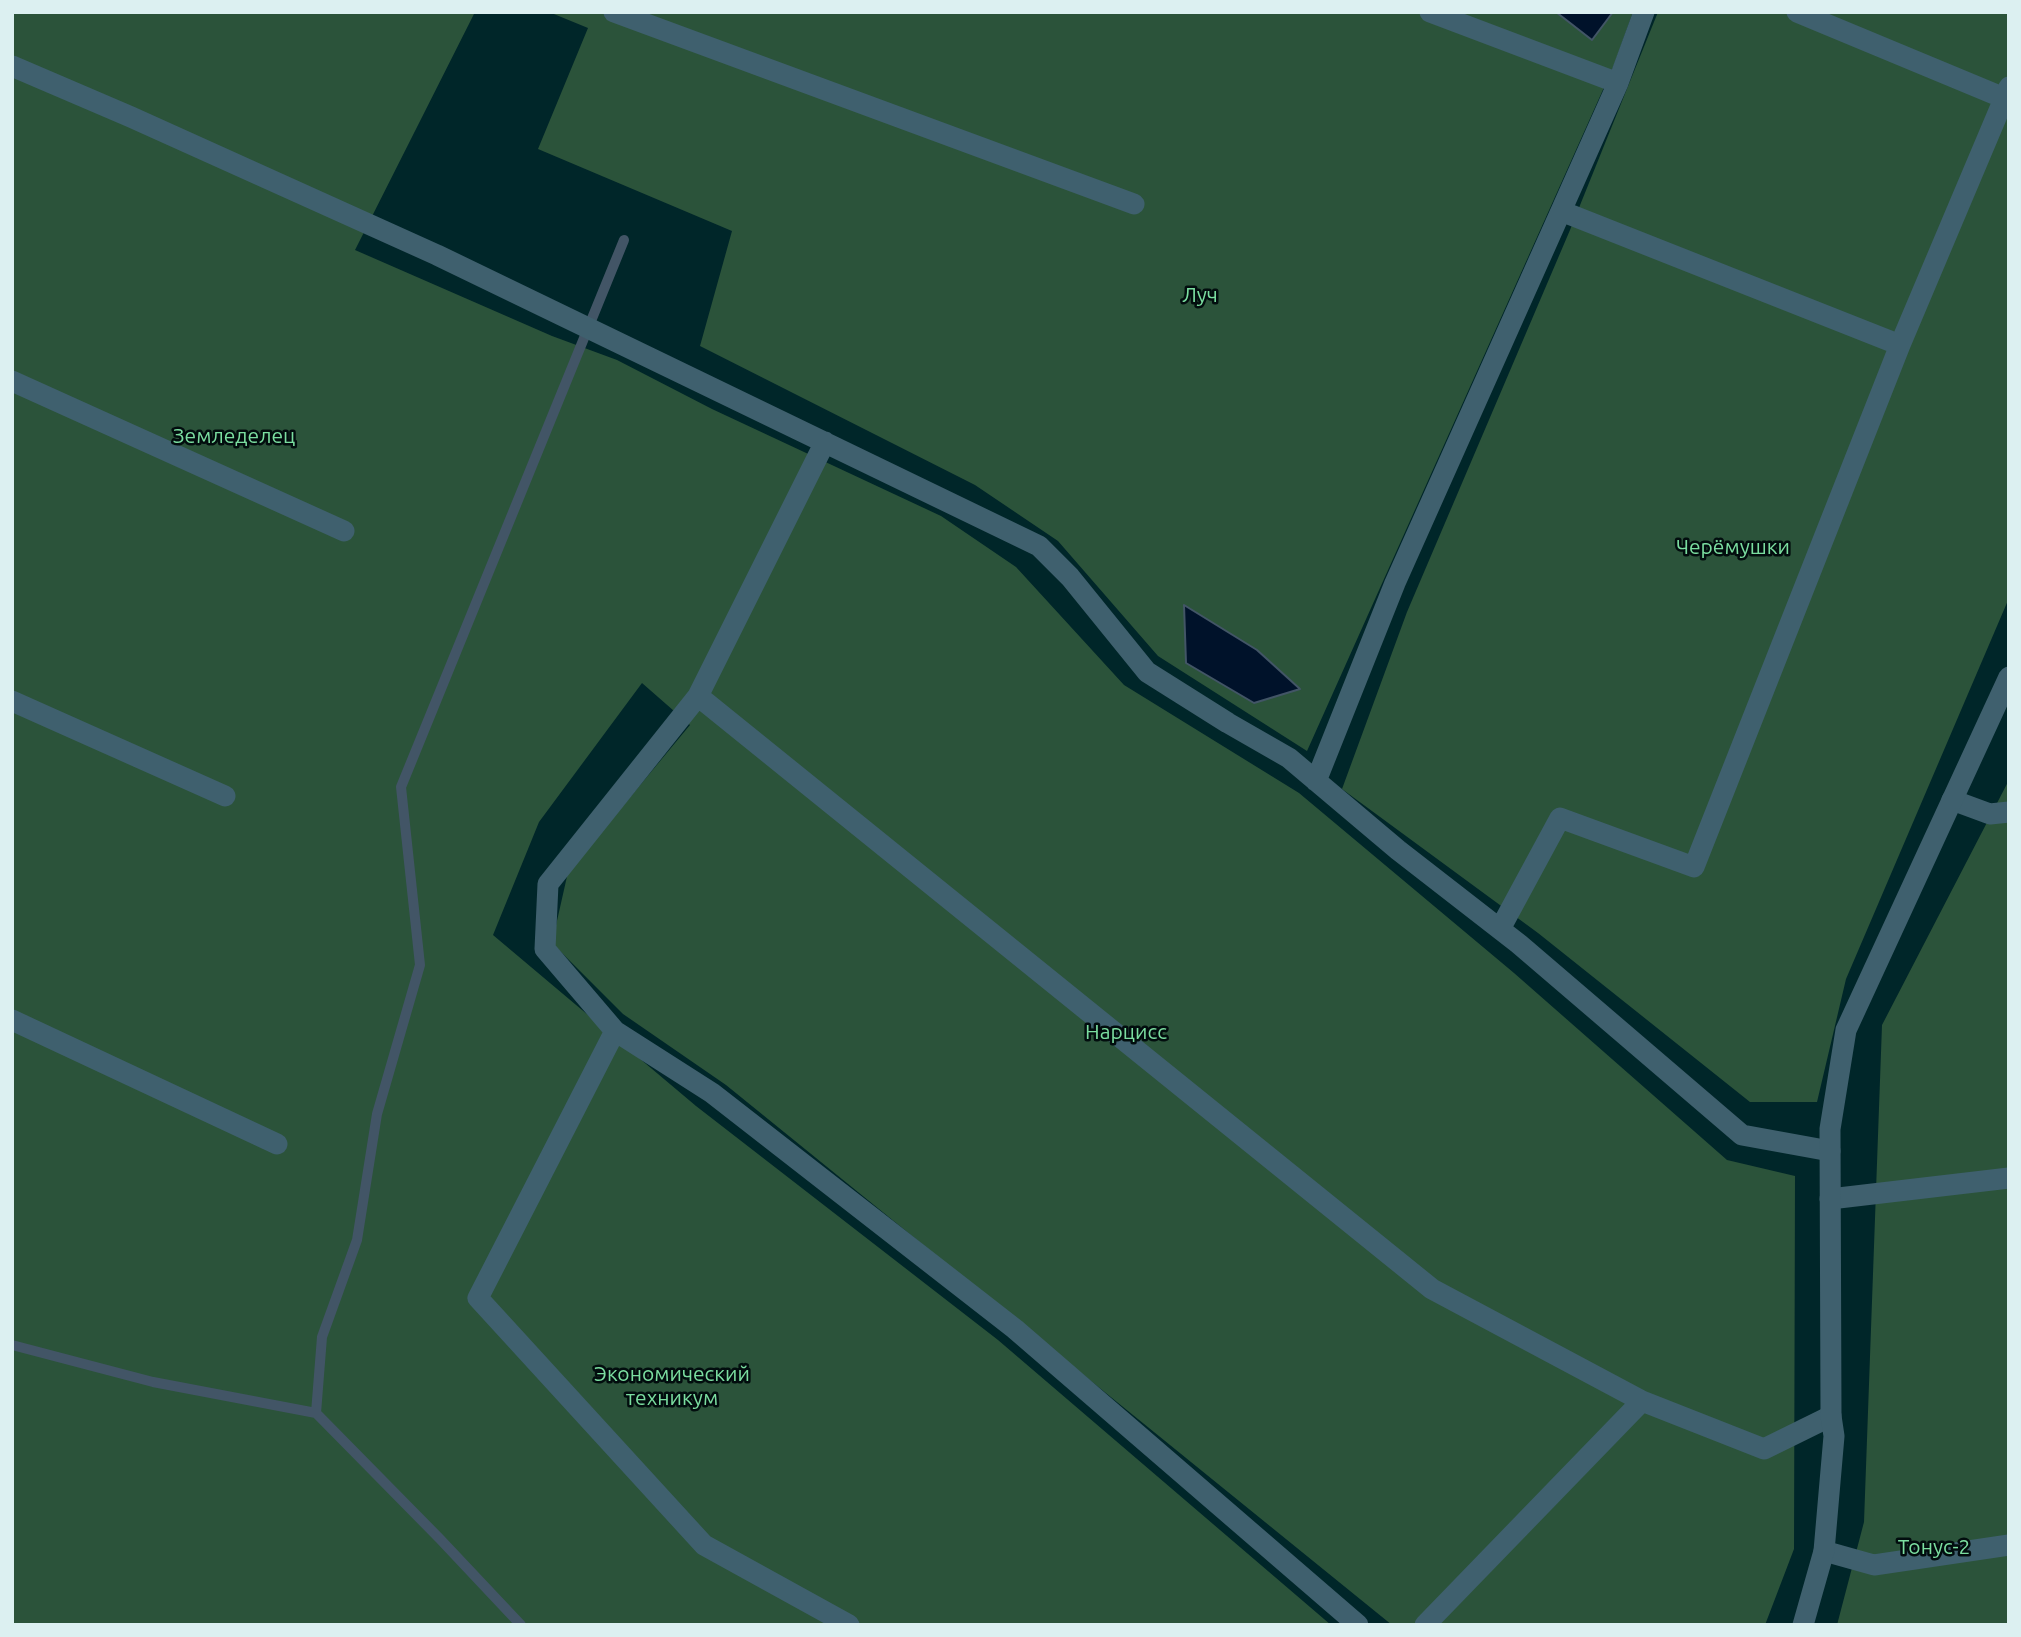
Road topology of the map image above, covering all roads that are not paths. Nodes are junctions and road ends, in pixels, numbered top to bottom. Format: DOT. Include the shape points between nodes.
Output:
graph roads {
  1 [pos="614,12"];
  2 [pos="1430,12"];
  3 [pos="1644,12"];
  4 [pos="1797,12"];
  5 [pos="12,66"];
  6 [pos="1618,83"];
  7 [pos="2007,93"];
  8 [pos="1133,204"];
  9 [pos="1561,211"];
  10 [pos="1900,345"];
  11 [pos="12,381"];
  12 [pos="825,442"];
  13 [pos="344,531"];
  14 [pos="2009,677"];
  15 [pos="698,696"];
  16 [pos="12,701"];
  17 [pos="1316,781"];
  18 [pos="225,796"];
  19 [pos="1952,800"];
  20 [pos="2009,812"];
  21 [pos="1500,929"];
  22 [pos="12,1020"];
  23 [pos="615,1031"];
  24 [pos="277,1144"];
  25 [pos="1830,1152"];
  26 [pos="2009,1178"];
  27 [pos="1830,1199"];
  28 [pos="1642,1401"];
  29 [pos="1831,1416"];
  30 [pos="2009,1545"];
  31 [pos="1824,1551"];
  32 [pos="849,1625"];
  33 [pos="1358,1625"];
  34 [pos="1425,1625"];
  35 [pos="1803,1625"];
  1 -- 8 [label="street"];
  2 -- 6 [label="street"];
  3 -- 6 [label="street"];
  4 -- 7 [label="street"];
  5 -- 12 [label="street" via="399,237"];
  6 -- 9 [label="street"];
  7 -- 10 [label="street"];
  9 -- 10 [label="street"];
  9 -- 17 [label="street" via="1395,583"];
  10 -- 21 [label="street" via="1694,867 1560,818"];
  11 -- 13 [label="street"];
  12 -- 15 [label="street"];
  12 -- 17 [label="street" via="1039,546 1147,671 1289,758"];
  14 -- 19 [label="street"];
  15 -- 23 [label="street" via="548,884 545,949"];
  15 -- 28 [label="street" via="1432,1289"];
  16 -- 18 [label="street"];
  17 -- 21 [label="street"];
  19 -- 20 [label="street" via="1990,814"];
  19 -- 25 [label="street" via="1846,1030"];
  21 -- 25 [label="street" via="1742,1135"];
  22 -- 24 [label="street"];
  23 -- 32 [label="street" via="478,1298 704,1545"];
  23 -- 33 [label="street" via="712,1093 1015,1328"];
  25 -- 27 [label="street"];
  26 -- 27 [label="street"];
  27 -- 29 [label="street"];
  28 -- 29 [label="street" via="1765,1449"];
  28 -- 34 [label="street"];
  29 -- 31 [label="street" via="1834,1436"];
  30 -- 31 [label="street" via="1874,1564"];
  31 -- 35 [label="street"];
}
